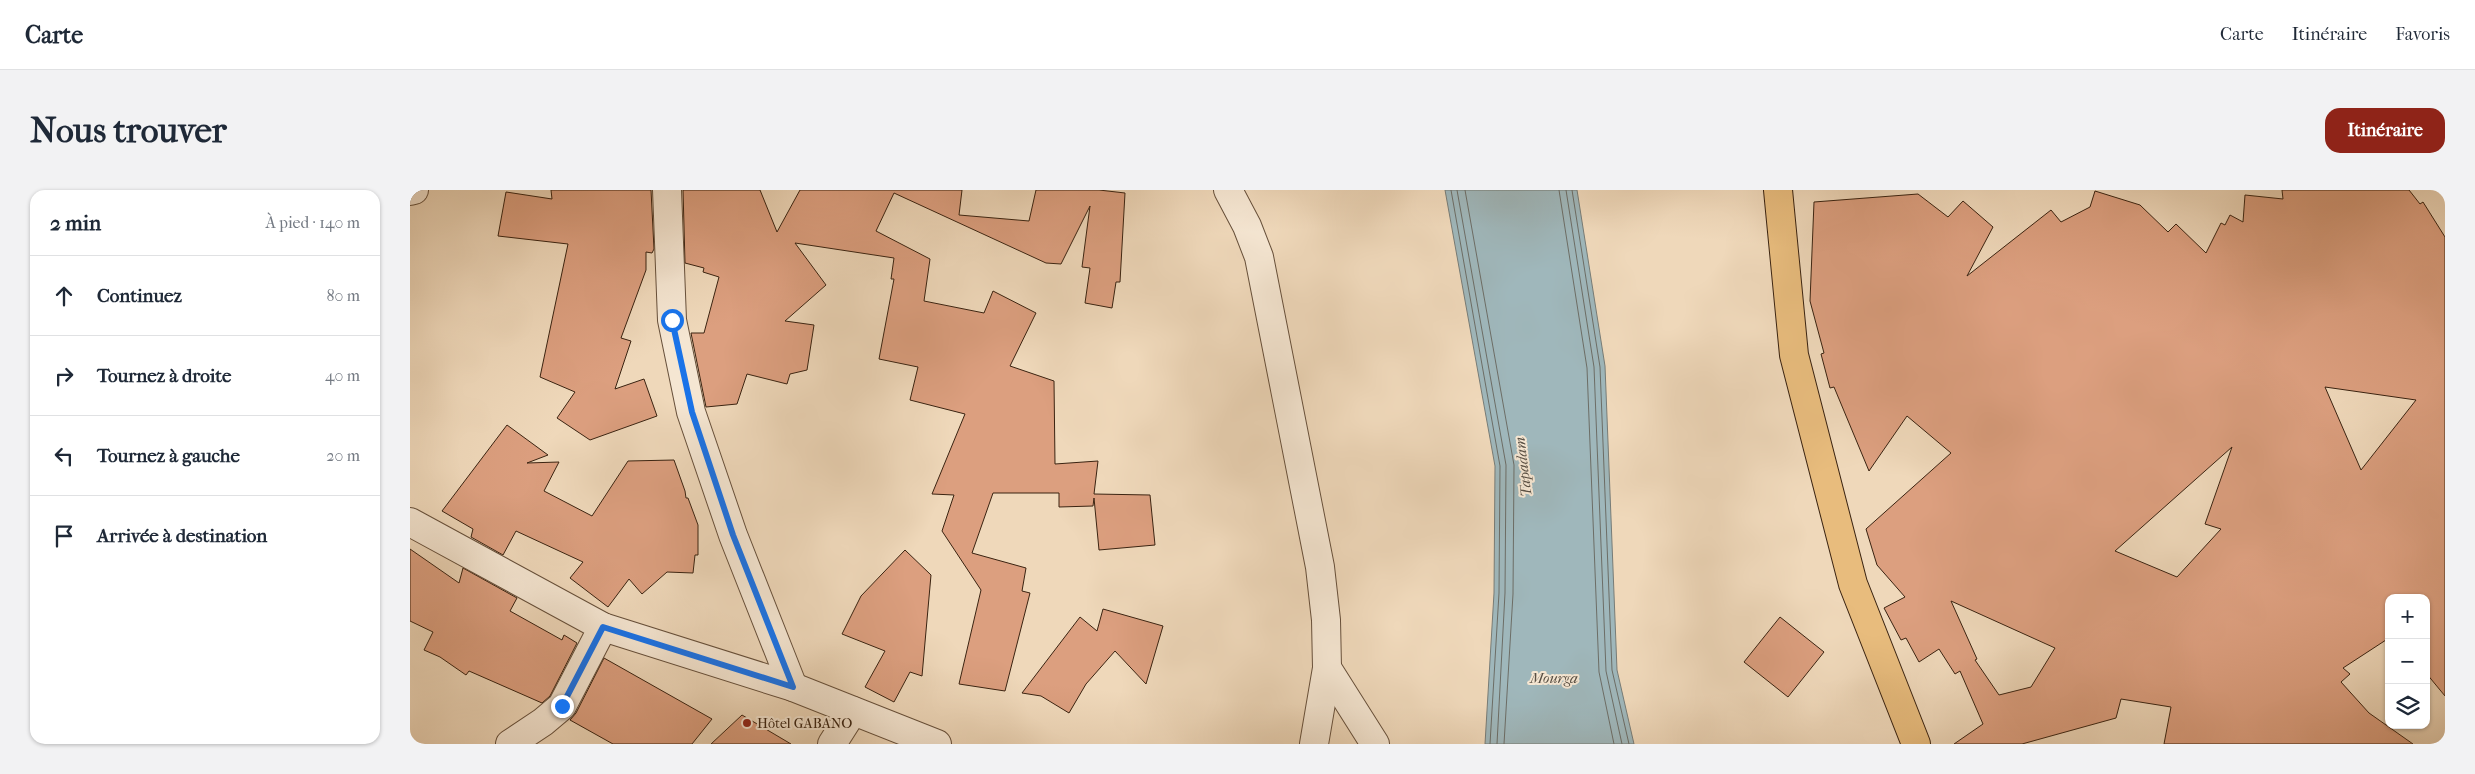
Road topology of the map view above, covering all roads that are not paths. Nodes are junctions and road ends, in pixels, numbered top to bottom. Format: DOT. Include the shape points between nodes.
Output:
graph roads {
  1 [pos="414,190"];
  2 [pos="668,190"];
  3 [pos="1228,190"];
  4 [pos="1778,190"];
  5 [pos="410,191"];
  6 [pos="410,522"];
  7 [pos="603,627"];
  8 [pos="1326,668"];
  9 [pos="793,687"];
  10 [pos="853,711"];
  11 [pos="510,744"];
  12 [pos="832,744"];
  13 [pos="937,744"];
  14 [pos="1314,744"];
  15 [pos="1375,744"];
  16 [pos="1916,744"];
  1 -- 5 [label="street"];
  2 -- 9 [label="street" via="672,320 692,412 733,535"];
  3 -- 8 [label="street" via="1259,257 1320,567 1326,620"];
  4 -- 16 [label="main road" via="1797,365 1853,584"];
  6 -- 7 [label="street"];
  7 -- 9 [label="street"];
  7 -- 11 [label="street" via="562,706"];
  8 -- 14 [label="street"];
  8 -- 15 [label="street"];
  9 -- 10 [label="street"];
  10 -- 12 [label="street"];
  10 -- 13 [label="street"];
}
